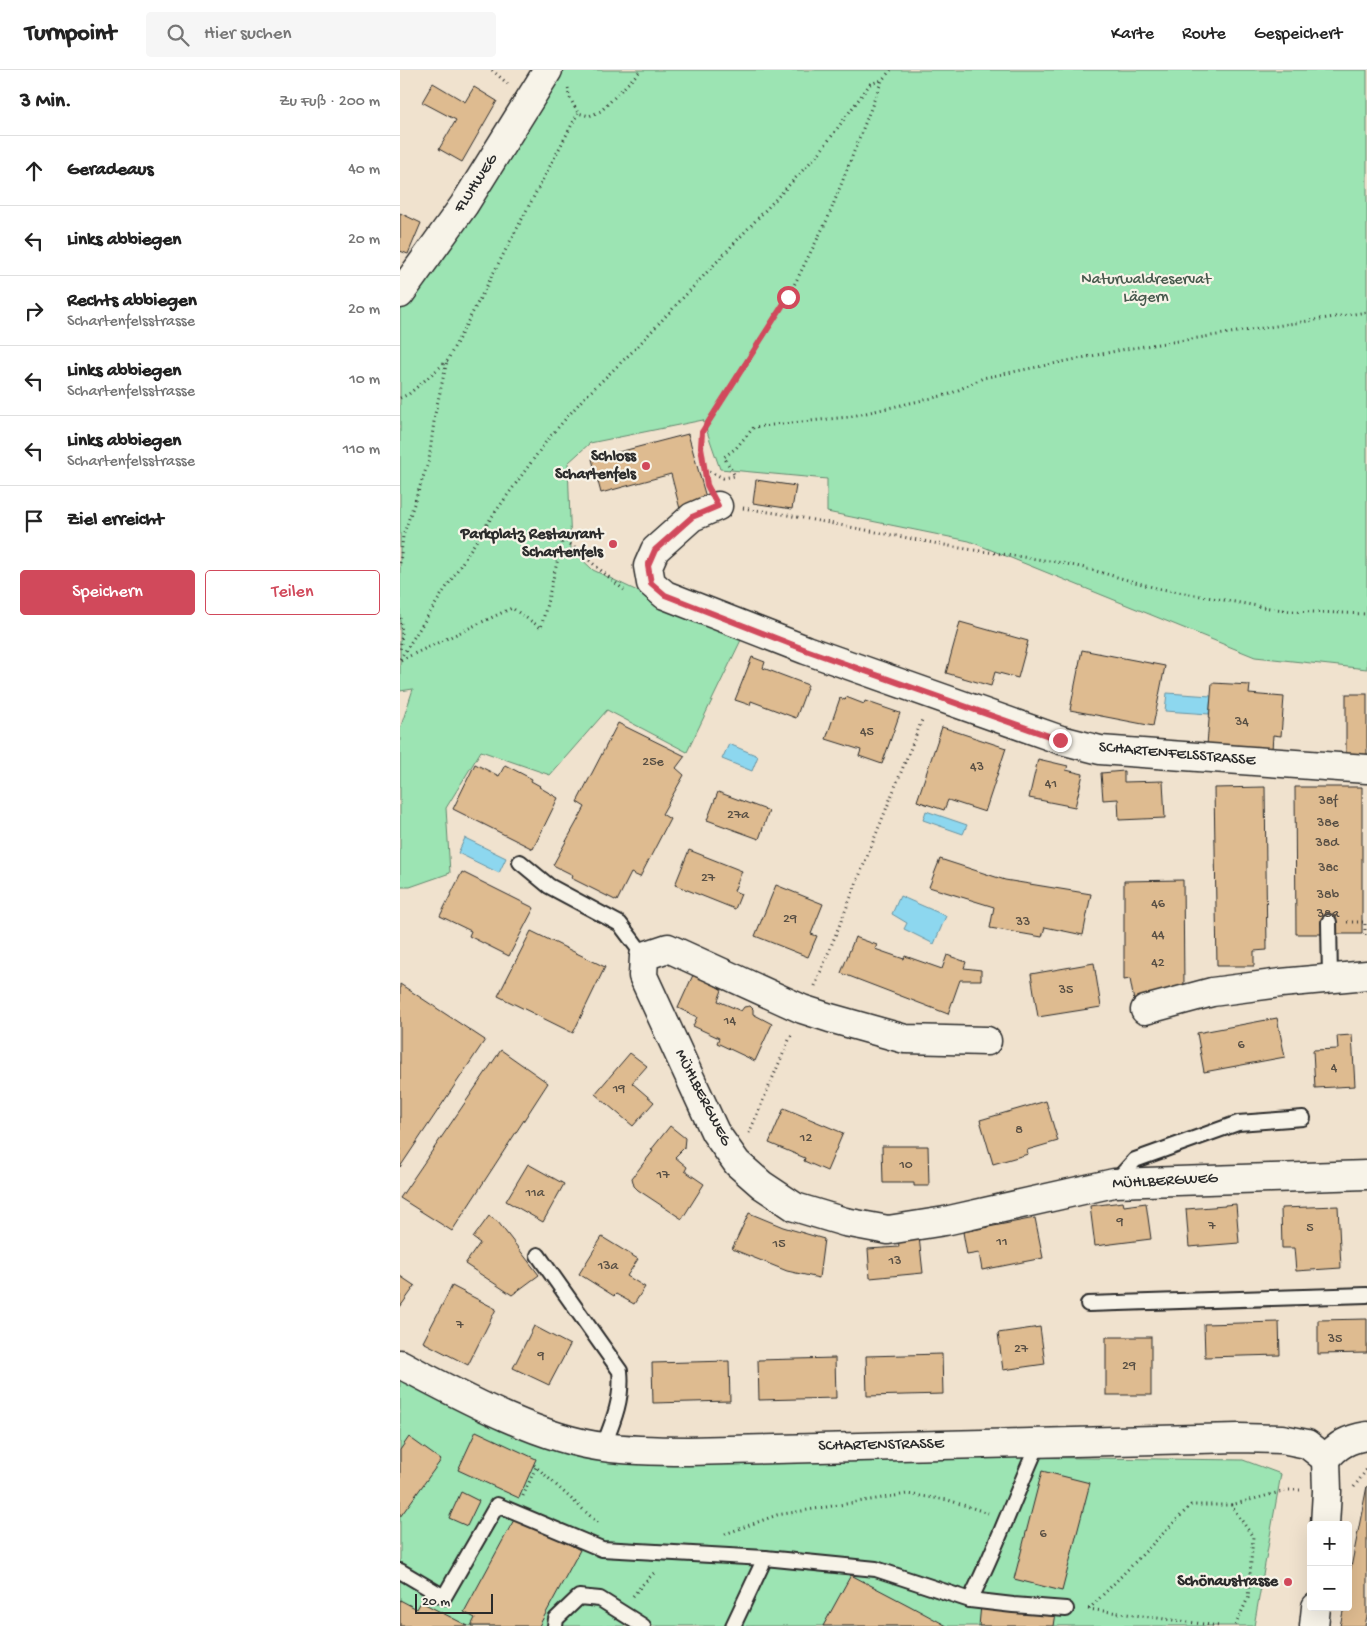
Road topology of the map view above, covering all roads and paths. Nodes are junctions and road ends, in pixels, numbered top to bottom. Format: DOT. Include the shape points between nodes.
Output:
graph roads {
  1 [pos="641,70"];
  2 [pos="891,70"];
  3 [pos="558,74"];
  4 [pos="882,80"];
  5 [pos="578,113"];
  6 [pos="400,294"];
  7 [pos="1367,312"];
  8 [pos="448,361"];
  9 [pos="400,398"];
  10 [pos="705,469"];
  11 [pos="718,506"];
  12 [pos="400,563"];
  13 [pos="651,583"];
  14 [pos="1367,614"];
  15 [pos="400,618"];
  16 [pos="400,651"];
  17 [pos="400,660"];
  18 [pos="933,695"];
  19 [pos="1367,769"];
  20 [pos="520,862"];
  21 [pos="1329,922"];
  22 [pos="1367,935"];
  23 [pos="644,956"];
  24 [pos="1367,975"];
  25 [pos="1330,978"];
  26 [pos="808,998"];
  27 [pos="1145,1010"];
  28 [pos="987,1041"];
  29 [pos="1303,1118"];
  30 [pos="737,1163"];
  31 [pos="1367,1175"];
  32 [pos="1114,1183"];
  33 [pos="538,1255"];
  34 [pos="1367,1295"];
  35 [pos="1088,1304"];
  36 [pos="400,1364"];
  37 [pos="1367,1436"];
  38 [pos="1039,1442"];
  39 [pos="603,1447"];
  40 [pos="1326,1459"];
  41 [pos="1327,1491"];
  42 [pos="1231,1505"];
  43 [pos="516,1513"];
  44 [pos="1006,1519"];
  45 [pos="1325,1521"];
  46 [pos="627,1550"];
  47 [pos="706,1555"];
  48 [pos="765,1558"];
  49 [pos="400,1571"];
  50 [pos="970,1600"];
  51 [pos="1066,1608"];
  52 [pos="1089,1609"];
  53 [pos="1316,1611"];
  54 [pos="634,1624"];
  55 [pos="554,1626"];
  56 [pos="733,1626"];
  57 [pos="1218,1626"];
  58 [pos="1235,1626"];
  59 [pos="1314,1626"];
  1 -- 5 [label="path" via="601,111 589,116"];
  2 -- 4 [label="path"];
  3 -- 5 [label="path"];
  3 -- 6 [label="street, FLUHWEG"];
  4 -- 10 [label="path" via="828,218 788,297 702,432"];
  4 -- 17 [label="path" via="870,84 820,152 548,439 491,518"];
  5 -- 8 [label="path"];
  7 -- 10 [label="path" via="1126,349 983,378 950,394 848,417 754,427 724,457 735,476 723,478"];
  8 -- 9 [label="path"];
  8 -- 12 [label="path" via="435,414 429,460 402,536"];
  10 -- 11 [label="path" via="707,485"];
  11 -- 13 [label="street" via="692,517 655,550 648,566"];
  11 -- 14 [label="path" via="774,512 960,548 1057,562 1133,583 1263,607"];
  13 -- 17 [label="path" via="634,598 563,538 541,628 512,608"];
  13 -- 18 [label="street, SCHARTENFELSSTRASSE" via="665,595"];
  15 -- 16 [label="path"];
  18 -- 19 [label="street, SCHARTENFELSSTRASSE" via="1060,740 1100,750"];
  18 -- 26 [label="path"];
  20 -- 23 [label="lane" via="549,886 620,924"];
  21 -- 22 [label="path" via="1365,922"];
  21 -- 25 [label="lane"];
  23 -- 26 [label="street" via="668,948"];
  23 -- 30 [label="street, MÜHLBERGWEG" via="643,976 715,1132"];
  24 -- 25 [label="street"];
  25 -- 27 [label="street" via="1212,992"];
  26 -- 28 [label="street" via="905,1039"];
  26 -- 30 [label="path"];
  29 -- 32 [label="lane" via="1238,1123 1135,1160"];
  30 -- 32 [label="street, MÜHLBERGWEG" via="795,1207 845,1222 888,1230 945,1221"];
  31 -- 32 [label="street, MÜHLBERGWEG"];
  33 -- 39 [label="lane" via="620,1371 619,1404"];
  34 -- 35 [label="lane"];
  36 -- 39 [label="street, SCHARTENSTRASSE" via="537,1429"];
  37 -- 40 [label="street" via="1345,1441"];
  38 -- 39 [label="street, SCHARTENSTRASSE" via="688,1451"];
  38 -- 40 [label="street, SCHARTENSTRASSE" via="1282,1439 1307,1444"];
  38 -- 44 [label="lane"];
  40 -- 41 [label="street"];
  41 -- 42 [label="path" via="1288,1490"];
  41 -- 45 [label="street"];
  42 -- 52 [label="path" via="1191,1505"];
  42 -- 58 [label="path" via="1253,1537 1248,1598"];
  43 -- 46 [label="lane" via="602,1549"];
  43 -- 46 [label="path" via="535,1466"];
  43 -- 49 [label="lane" via="496,1504 444,1597"];
  44 -- 47 [label="path" via="948,1500 907,1494 777,1514 722,1535"];
  44 -- 50 [label="lane"];
  46 -- 47 [label="lane"];
  47 -- 48 [label="lane"];
  48 -- 50 [label="lane" via="876,1569"];
  48 -- 56 [label="lane"];
  50 -- 51 [label="lane"];
  51 -- 52 [label="path"];
  52 -- 57 [label="path"];
  53 -- 59 [label="street"];
  54 -- 55 [label="lane" via="600,1599 579,1597 556,1619"];
}
